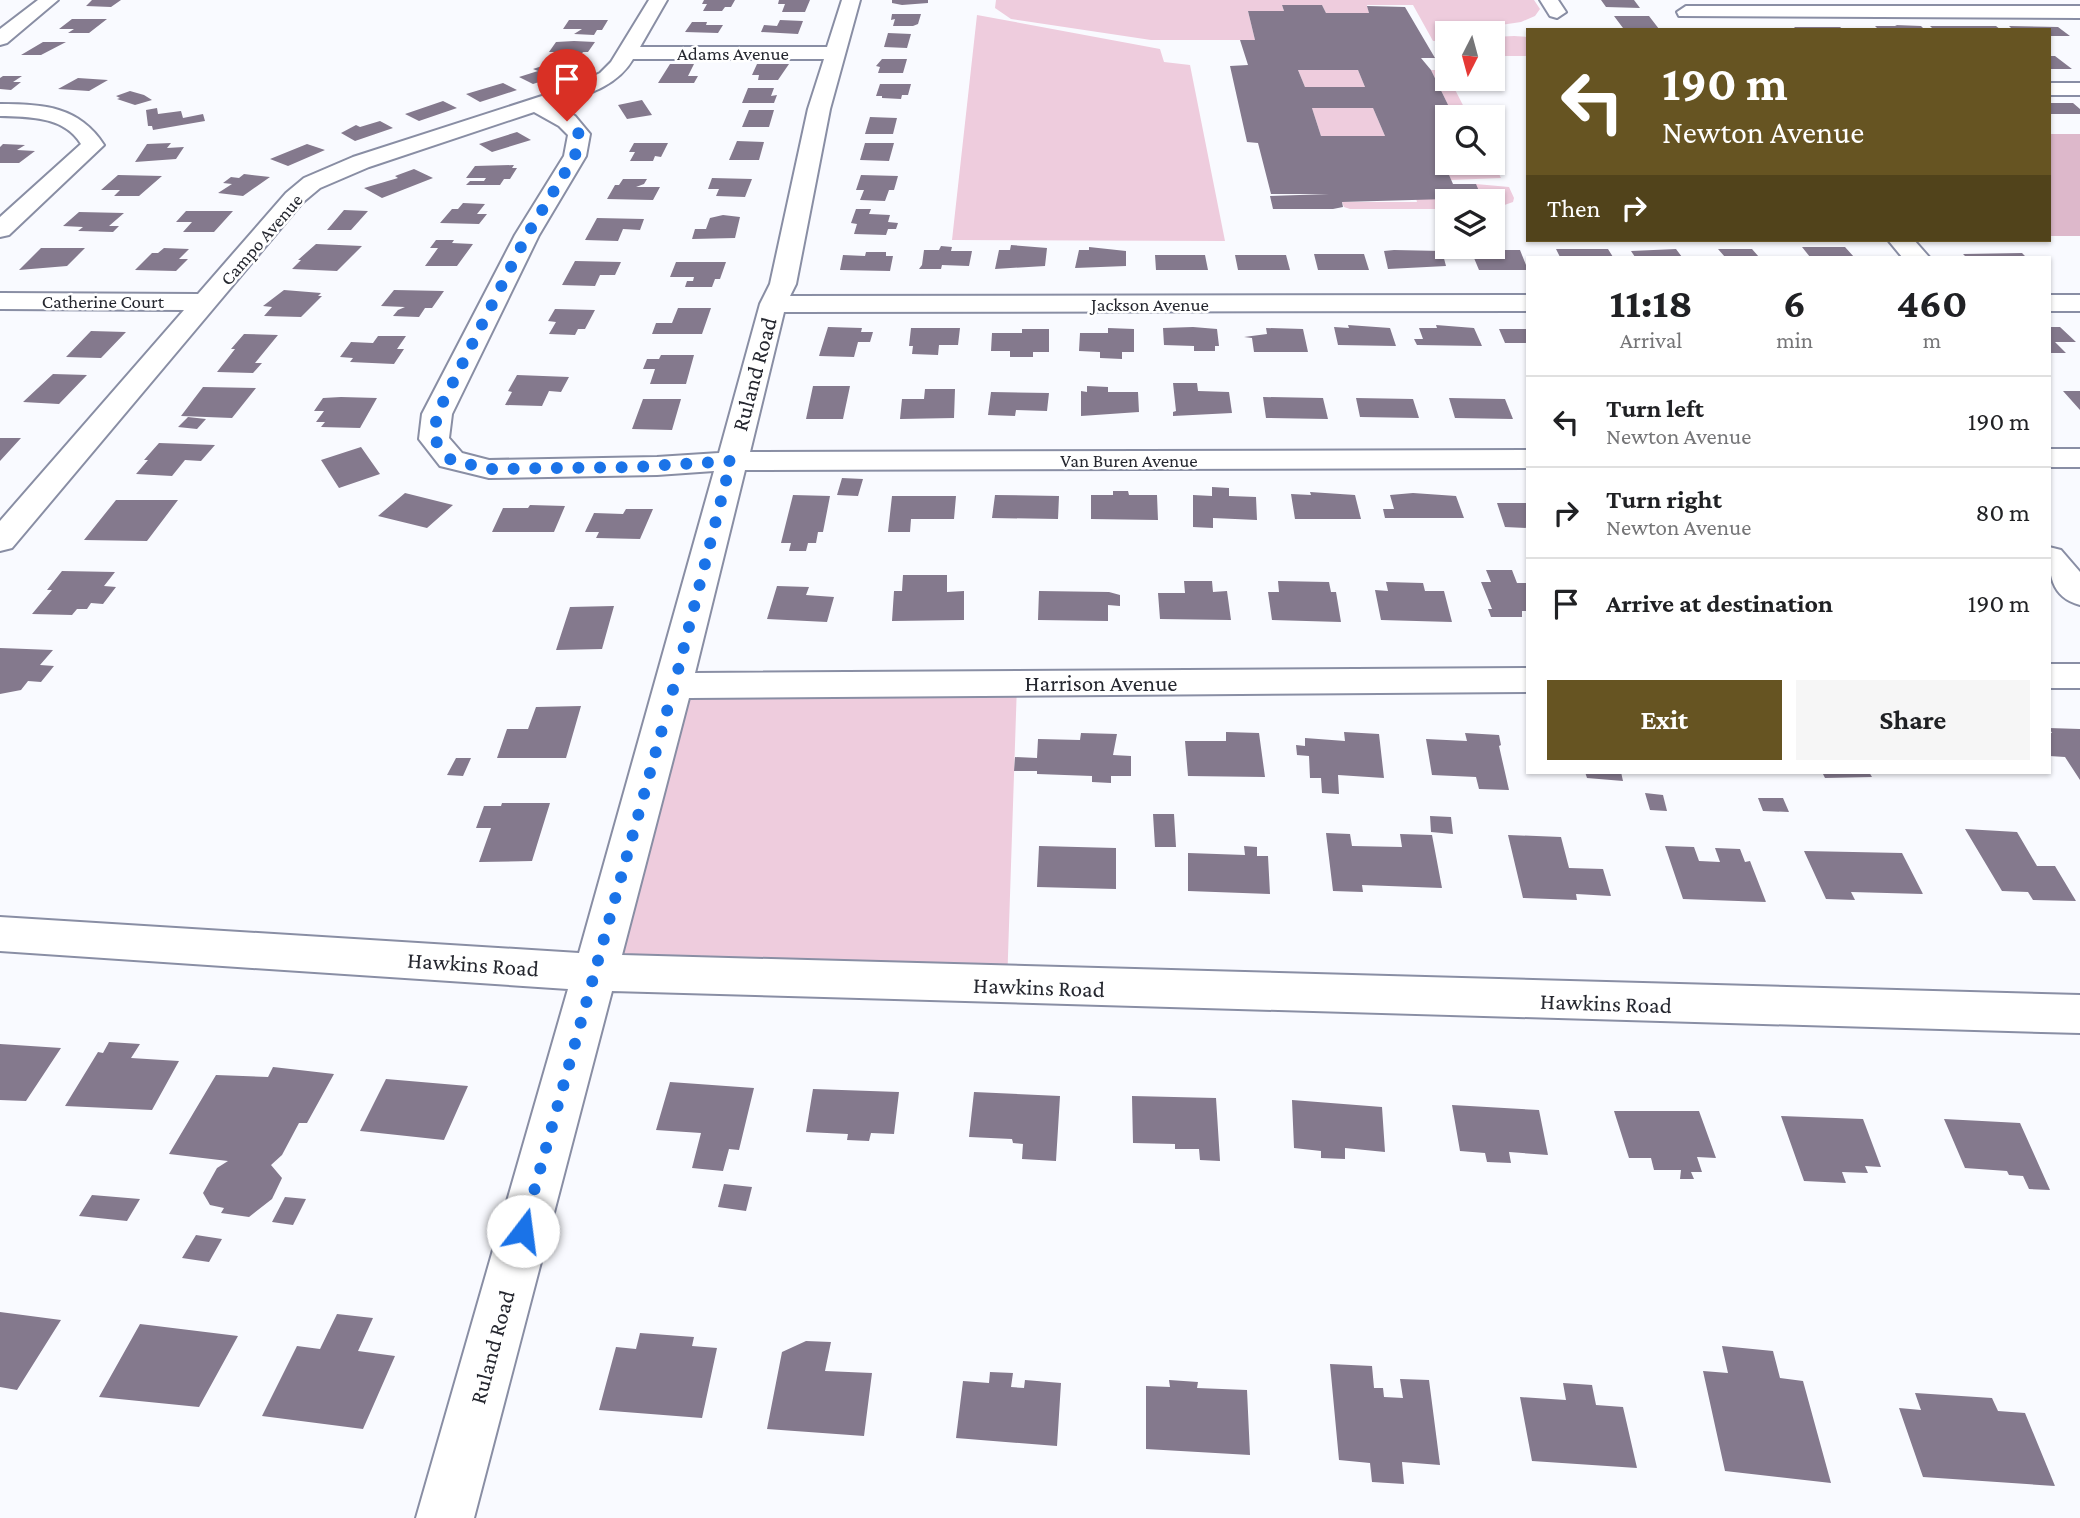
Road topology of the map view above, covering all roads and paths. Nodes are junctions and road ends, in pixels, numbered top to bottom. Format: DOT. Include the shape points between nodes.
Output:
graph roads {
  1 [pos="50,0"];
  2 [pos="658,0"];
  3 [pos="851,0"];
  4 [pos="1680,6"];
  5 [pos="2080,12"];
  6 [pos="1701,28"];
  7 [pos="0,39"];
  8 [pos="628,53"];
  9 [pos="837,53"];
  10 [pos="2051,89"];
  11 [pos="2080,89"];
  12 [pos="535,104"];
  13 [pos="0,110"];
  14 [pos="0,230"];
  15 [pos="1902,242"];
  16 [pos="1915,256"];
  17 [pos="0,300"];
  18 [pos="206,302"];
  19 [pos="1526,303"];
  20 [pos="2051,303"];
  21 [pos="2080,303"];
  22 [pos="773,304"];
  23 [pos="1526,458"];
  24 [pos="2051,458"];
  25 [pos="2080,458"];
  26 [pos="731,461"];
  27 [pos="0,541"];
  28 [pos="2051,559"];
  29 [pos="2080,594"];
  30 [pos="2051,676"];
  31 [pos="2080,676"];
  32 [pos="1526,680"];
  33 [pos="674,686"];
  34 [pos="0,934"];
  35 [pos="593,972"];
  36 [pos="2080,1014"];
  37 [pos="445,1518"];
  1 -- 7 [label="street"];
  2 -- 8 [label="street, Campo Avenue"];
  3 -- 9 [label="street, Ruland Road"];
  4 -- 5 [label="street"];
  4 -- 6 [label="street"];
  8 -- 9 [label="street, Adams Avenue"];
  8 -- 12 [label="street, Campo Avenue" via="607,77"];
  9 -- 22 [label="street, Ruland Road" via="819,109 783,284"];
  10 -- 11 [label="street"];
  12 -- 18 [label="street, Campo Avenue" via="312,183"];
  12 -- 26 [label="street, Van Buren Avenue" via="567,121 579,134 575,156 527,235 437,414 434,439 451,460 489,469"];
  13 -- 14 [label="street" via="57,115 88,133 93,145"];
  15 -- 16 [label="street"];
  17 -- 18 [label="street, Catherine Court"];
  18 -- 27 [label="street, Campo Avenue"];
  19 -- 22 [label="street, Jackson Avenue"];
  20 -- 21 [label="street"];
  22 -- 26 [label="street, Ruland Road"];
  23 -- 26 [label="street, Van Buren Avenue"];
  24 -- 25 [label="street"];
  26 -- 33 [label="street, Ruland Road"];
  28 -- 29 [label="street"];
  30 -- 31 [label="street"];
  32 -- 33 [label="street, Harrison Avenue"];
  33 -- 35 [label="street, Ruland Road"];
  34 -- 35 [label="street, Hawkins Road"];
  35 -- 36 [label="street, Hawkins Road"];
  35 -- 37 [label="street, Ruland Road"];
}
